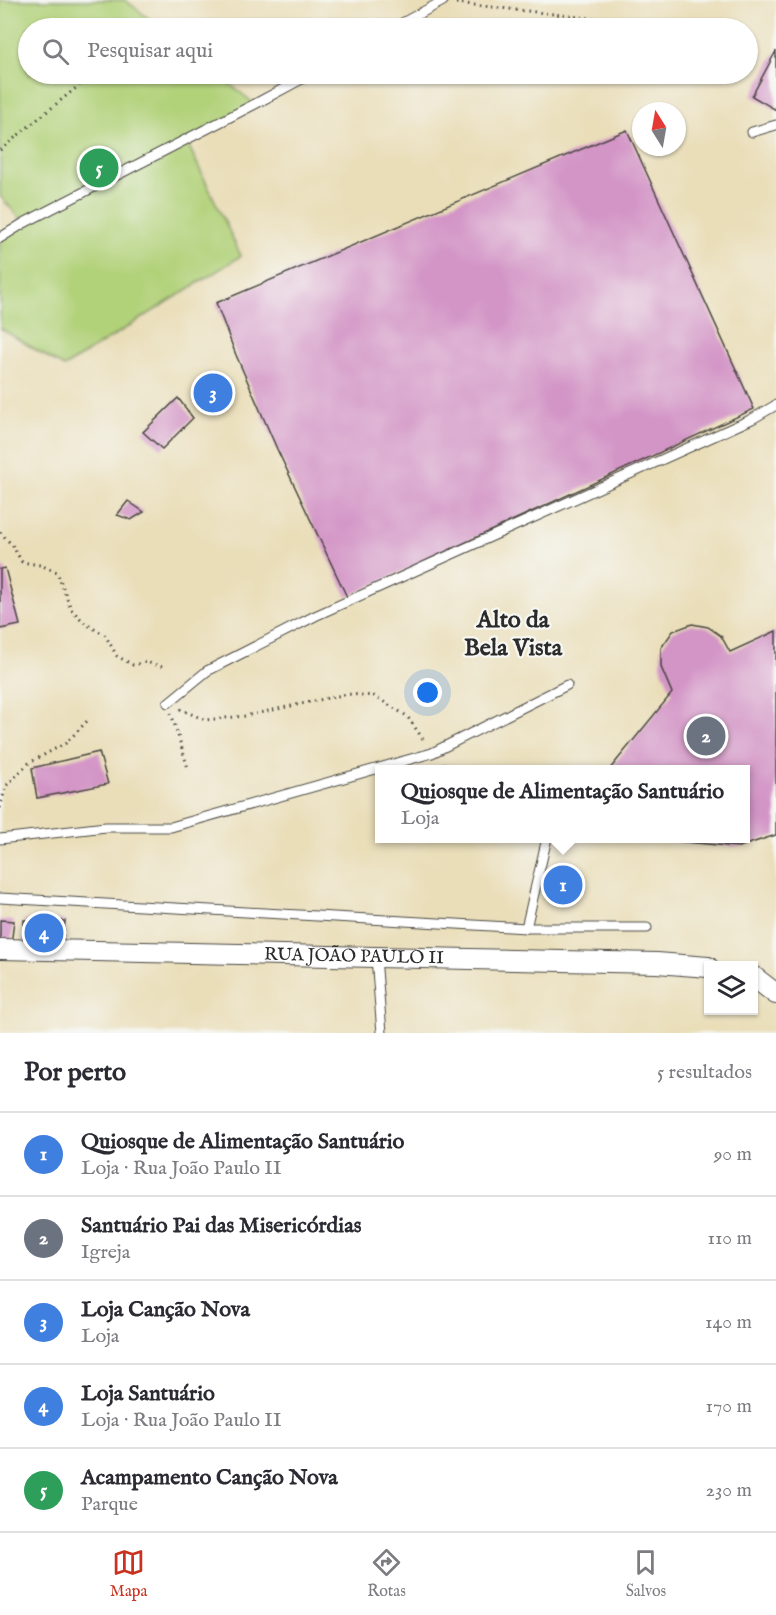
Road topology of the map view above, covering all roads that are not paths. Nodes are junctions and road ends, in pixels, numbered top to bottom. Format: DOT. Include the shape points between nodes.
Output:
graph roads {
  1 [pos="443,1"];
  2 [pos="412,18"];
  3 [pos="292,84"];
  4 [pos="776,125"];
  5 [pos="752,132"];
  6 [pos="0,238"];
  7 [pos="776,405"];
  8 [pos="567,685"];
  9 [pos="168,703"];
  10 [pos="390,765"];
  11 [pos="375,769"];
  12 [pos="0,839"];
  13 [pos="546,843"];
  14 [pos="0,898"];
  15 [pos="526,928"];
  16 [pos="647,928"];
  17 [pos="0,949"];
  18 [pos="376,957"];
  19 [pos="704,967"];
  20 [pos="758,973"];
  21 [pos="776,978"];
  22 [pos="758,981"];
  23 [pos="776,994"];
  24 [pos="382,1033"];
  1 -- 2 [label="lane"];
  3 -- 6 [label="lane"];
  4 -- 5 [label="lane"];
  7 -- 9 [label="lane" via="315,616 207,671"];
  8 -- 10 [label="lane" via="432,753"];
  11 -- 12 [label="lane" via="171,827 106,827"];
  13 -- 15 [label="lane"];
  14 -- 15 [label="lane"];
  15 -- 16 [label="lane"];
  17 -- 18 [label="street, RUA JOÃO PAULO II"];
  18 -- 19 [label="street, RUA JOÃO PAULO II"];
  18 -- 24 [label="lane"];
  20 -- 21 [label="street"];
  22 -- 23 [label="street"];
}
